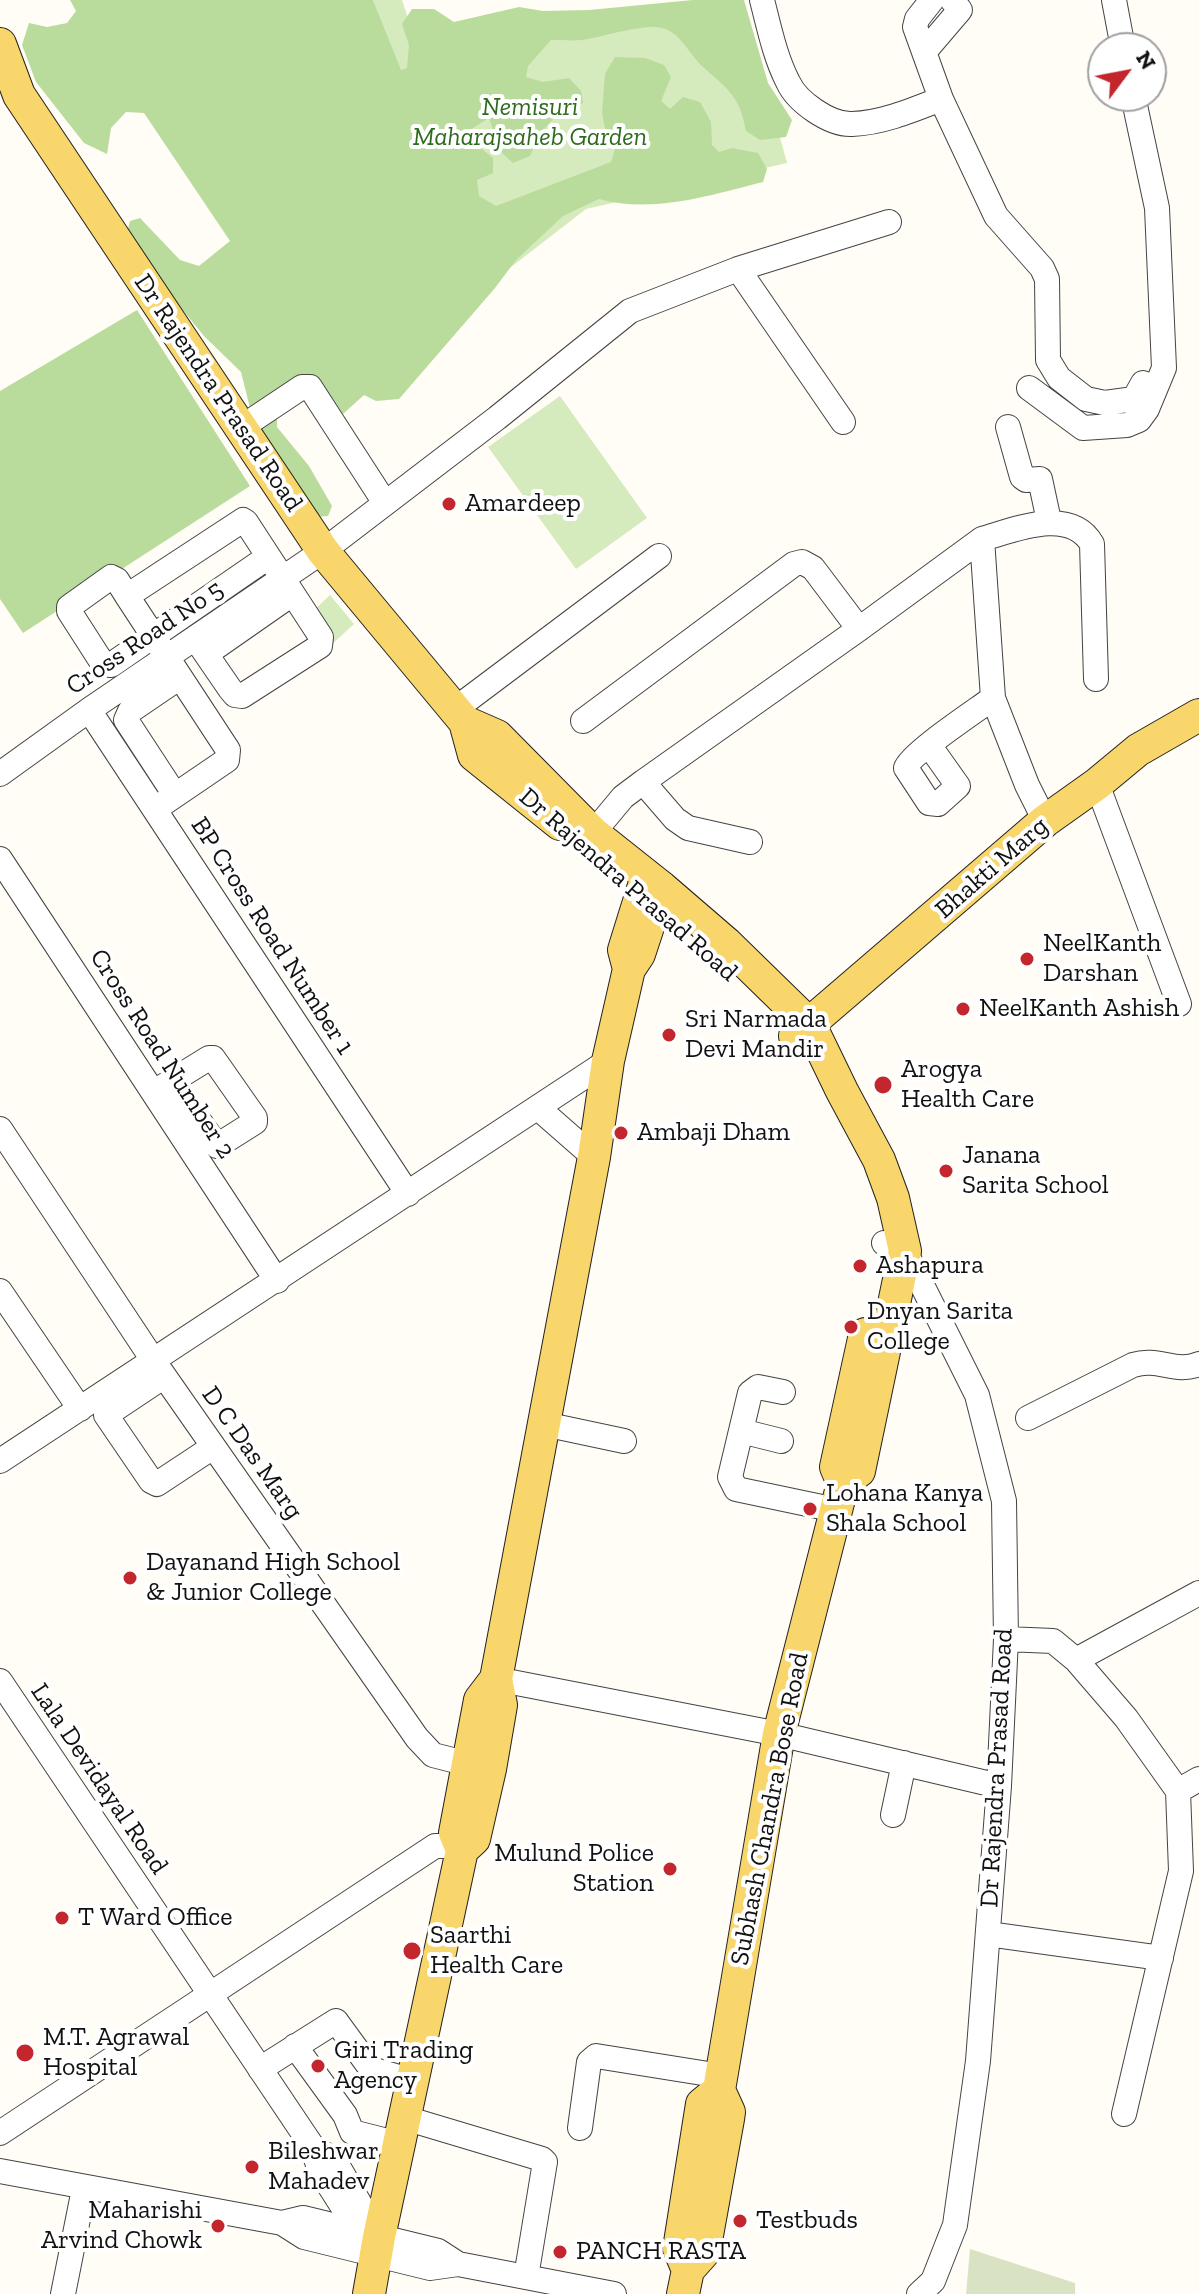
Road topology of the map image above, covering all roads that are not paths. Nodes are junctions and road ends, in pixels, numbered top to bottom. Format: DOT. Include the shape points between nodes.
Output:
graph roads {
  1 [pos="762,0"];
  2 [pos="932,0"];
  3 [pos="952,0"];
  4 [pos="1114,0"];
  5 [pos="1120,32"];
  6 [pos="0,44"];
  7 [pos="925,51"];
  8 [pos="941,99"];
  9 [pos="10,101"];
  10 [pos="1136,112"];
  11 [pos="889,222"];
  12 [pos="738,269"];
  13 [pos="1143,383"];
  14 [pos="1029,388"];
  15 [pos="843,422"];
  16 [pos="242,427"];
  17 [pos="1008,427"];
  18 [pos="385,503"];
  19 [pos="1049,521"];
  20 [pos="982,539"];
  21 [pos="323,551"];
  22 [pos="659,556"];
  23 [pos="268,557"];
  24 [pos="286,586"];
  25 [pos="127,596"];
  26 [pos="859,629"];
  27 [pos="153,636"];
  28 [pos="200,646"];
  29 [pos="173,667"];
  30 [pos="1096,679"];
  31 [pos="993,698"];
  32 [pos="89,710"];
  33 [pos="1199,715"];
  34 [pos="459,716"];
  35 [pos="583,721"];
  36 [pos="929,745"];
  37 [pos="0,774"];
  38 [pos="643,782"];
  39 [pos="1097,784"];
  40 [pos="175,795"];
  41 [pos="155,809"];
  42 [pos="1045,821"];
  43 [pos="593,833"];
  44 [pos="750,842"];
  45 [pos="0,859"];
  46 [pos="651,895"];
  47 [pos="1179,1004"];
  48 [pos="802,1030"];
  49 [pos="608,1061"];
  50 [pos="538,1108"];
  51 [pos="0,1129"];
  52 [pos="594,1157"];
  53 [pos="408,1194"];
  54 [pos="895,1247"];
  55 [pos="277,1281"];
  56 [pos="0,1291"];
  57 [pos="1199,1364"];
  58 [pos="150,1370"];
  59 [pos="783,1392"];
  60 [pos="117,1395"];
  61 [pos="80,1409"];
  62 [pos="1028,1418"];
  63 [pos="544,1424"];
  64 [pos="741,1431"];
  65 [pos="624,1441"];
  66 [pos="781,1441"];
  67 [pos="208,1450"];
  68 [pos="0,1461"];
  69 [pos="839,1496"];
  70 [pos="1199,1593"];
  71 [pos="1006,1639"];
  72 [pos="1076,1660"];
  73 [pos="496,1679"];
  74 [pos="0,1681"];
  75 [pos="779,1734"];
  76 [pos="904,1763"];
  77 [pos="479,1767"];
  78 [pos="1188,1785"];
  79 [pos="999,1786"];
  80 [pos="893,1815"];
  81 [pos="462,1850"];
  82 [pos="1190,1871"];
  83 [pos="988,1934"];
  84 [pos="1161,1958"];
  85 [pos="209,1995"];
  86 [pos="295,2046"];
  87 [pos="260,2069"];
  88 [pos="413,2081"];
  89 [pos="720,2083"];
  90 [pos="1124,2114"];
  91 [pos="580,2128"];
  92 [pos="402,2131"];
  93 [pos="0,2133"];
  94 [pos="312,2146"];
  95 [pos="0,2171"];
  96 [pos="320,2171"];
  97 [pos="84,2189"];
  98 [pos="293,2221"];
  99 [pos="371,2241"];
  100 [pos="526,2277"];
  101 [pos="686,2282"];
  102 [pos="929,2290"];
  103 [pos="63,2294"];
  104 [pos="369,2294"];
  105 [pos="614,2294"];
  1 -- 8 [label="street" via="788,83 817,113 850,125"];
  2 -- 7 [label="street" via="915,23"];
  3 -- 7 [label="street" via="960,10"];
  4 -- 5 [label="street"];
  6 -- 9 [label="main road, Dr Rajendra Prasad Road"];
  7 -- 8 [label="street"];
  8 -- 13 [label="street" via="996,216 1047,279 1048,360 1059,378 1086,399 1105,403 1134,399"];
  9 -- 16 [label="main road, Dr Rajendra Prasad Road"];
  10 -- 14 [label="street" via="1157,208 1164,368 1147,409 1127,425 1083,428"];
  11 -- 12 [label="street, Cross Road No 5"];
  12 -- 15 [label="street"];
  12 -- 18 [label="street, Cross Road No 5" via="630,311"];
  16 -- 18 [label="street" via="302,387 310,387"];
  16 -- 21 [label="main road, Dr Rajendra Prasad Road"];
  17 -- 19 [label="street" via="1023,479 1040,479"];
  18 -- 21 [label="street, Cross Road No 5"];
  19 -- 20 [label="street"];
  19 -- 30 [label="street" via="1083,533 1092,544"];
  20 -- 26 [label="street"];
  20 -- 31 [label="street"];
  21 -- 24 [label="street, Cross Road No 5"];
  21 -- 34 [label="main road, Dr Rajendra Prasad Road"];
  22 -- 34 [label="street"];
  23 -- 24 [label="street"];
  23 -- 25 [label="street" via="240,520"];
  23 -- 27 [label="street"];
  24 -- 28 [label="street, Cross Road No 5"];
  24 -- 28 [label="street" via="321,637 320,646 242,696 235,695"];
  25 -- 27 [label="street"];
  25 -- 27 [label="street" via="111,577 72,603 69,611 107,666"];
  26 -- 35 [label="street" via="813,568 794,564"];
  26 -- 38 [label="street"];
  27 -- 29 [label="street"];
  28 -- 29 [label="street, Cross Road No 5"];
  29 -- 32 [label="street, Cross Road No 5"];
  29 -- 40 [label="street" via="126,720"];
  29 -- 40 [label="street" via="228,750 227,760"];
  31 -- 36 [label="street"];
  31 -- 42 [label="street"];
  32 -- 37 [label="street, Cross Road No 5"];
  32 -- 41 [label="street, BP Cross Road Number 1"];
  33 -- 39 [label="main road, Bhakti Marg" via="1138,750"];
  34 -- 43 [label="main road, Dr Rajendra Prasad Road" via="497,736"];
  34 -- 46 [label="main road, Dr Rajendra Prasad Road" via="474,755"];
  38 -- 43 [label="street"];
  38 -- 44 [label="street" via="688,828"];
  39 -- 42 [label="main road, Bhakti Marg"];
  39 -- 47 [label="street"];
  40 -- 41 [label="street"];
  41 -- 53 [label="street, BP Cross Road Number 1"];
  42 -- 48 [label="main road, Bhakti Marg"];
  43 -- 46 [label="main road, Dr Rajendra Prasad Road"];
  45 -- 55 [label="street, Cross Road Number 2" via="163,1087"];
  46 -- 48 [label="main road, Dr Rajendra Prasad Road"];
  46 -- 49 [label="main road"];
  48 -- 54 [label="main road, Dr Rajendra Prasad Road" via="836,1106 872,1163"];
  49 -- 50 [label="street"];
  49 -- 52 [label="main road"];
  50 -- 52 [label="street"];
  50 -- 53 [label="street"];
  51 -- 58 [label="street, D C Das Marg"];
  52 -- 63 [label="main road"];
  53 -- 55 [label="street"];
  54 -- 69 [label="main road, Subhash Chandra Bose Road" via="836,1467"];
  54 -- 71 [label="street, Dr Rajendra Prasad Road" via="977,1395 1004,1501"];
  55 -- 58 [label="street"];
  56 -- 61 [label="street"];
  57 -- 62 [label="street" via="1187,1369 1148,1361 1133,1365"];
  58 -- 60 [label="street"];
  58 -- 67 [label="street, D C Das Marg"];
  59 -- 64 [label="street" via="754,1389"];
  60 -- 61 [label="street"];
  60 -- 67 [label="street" via="106,1419 153,1484"];
  61 -- 68 [label="street"];
  63 -- 65 [label="street"];
  63 -- 73 [label="main road"];
  64 -- 66 [label="street"];
  64 -- 69 [label="street" via="730,1477 736,1489"];
  67 -- 77 [label="street, D C Das Marg" via="417,1738 433,1755"];
  69 -- 75 [label="main road, Subhash Chandra Bose Road"];
  70 -- 72 [label="street"];
  71 -- 72 [label="street" via="1053,1641"];
  71 -- 79 [label="street, Dr Rajendra Prasad Road"];
  72 -- 78 [label="street"];
  73 -- 75 [label="street"];
  73 -- 77 [label="main road" via="480,1700"];
  74 -- 85 [label="street, Lala Devidayal Road"];
  75 -- 76 [label="street"];
  75 -- 89 [label="main road, Subhash Chandra Bose Road"];
  76 -- 79 [label="street"];
  76 -- 80 [label="street"];
  77 -- 81 [label="main road" via="474,1839"];
  78 -- 82 [label="street"];
  79 -- 83 [label="street, Dr Rajendra Prasad Road"];
  81 -- 85 [label="street" via="435,1846"];
  81 -- 88 [label="main road"];
  82 -- 84 [label="street"];
  83 -- 84 [label="street"];
  83 -- 102 [label="street, Dr Rajendra Prasad Road" via="978,2061 955,2225"];
  84 -- 90 [label="street"];
  85 -- 87 [label="street, Lala Devidayal Road"];
  85 -- 93 [label="street"];
  86 -- 87 [label="street"];
  86 -- 88 [label="street" via="336,2021 371,2069"];
  86 -- 92 [label="street" via="352,2132"];
  87 -- 94 [label="street, Lala Devidayal Road"];
  88 -- 92 [label="main road"];
  89 -- 91 [label="street" via="596,2056 589,2062"];
  89 -- 101 [label="main road, Subhash Chandra Bose Road" via="728,2119 704,2252"];
  92 -- 99 [label="main road"];
  92 -- 100 [label="street" via="545,2162"];
  94 -- 96 [label="street"];
  94 -- 99 [label="street" via="335,2161"];
  95 -- 97 [label="street"];
  96 -- 98 [label="street" via="310,2205"];
  96 -- 99 [label="street"];
  97 -- 98 [label="street"];
  97 -- 103 [label="street"];
  98 -- 99 [label="street" via="304,2237"];
  99 -- 100 [label="street" via="430,2268 458,2264"];
  99 -- 104 [label="main road"];
  100 -- 105 [label="street"];
}
